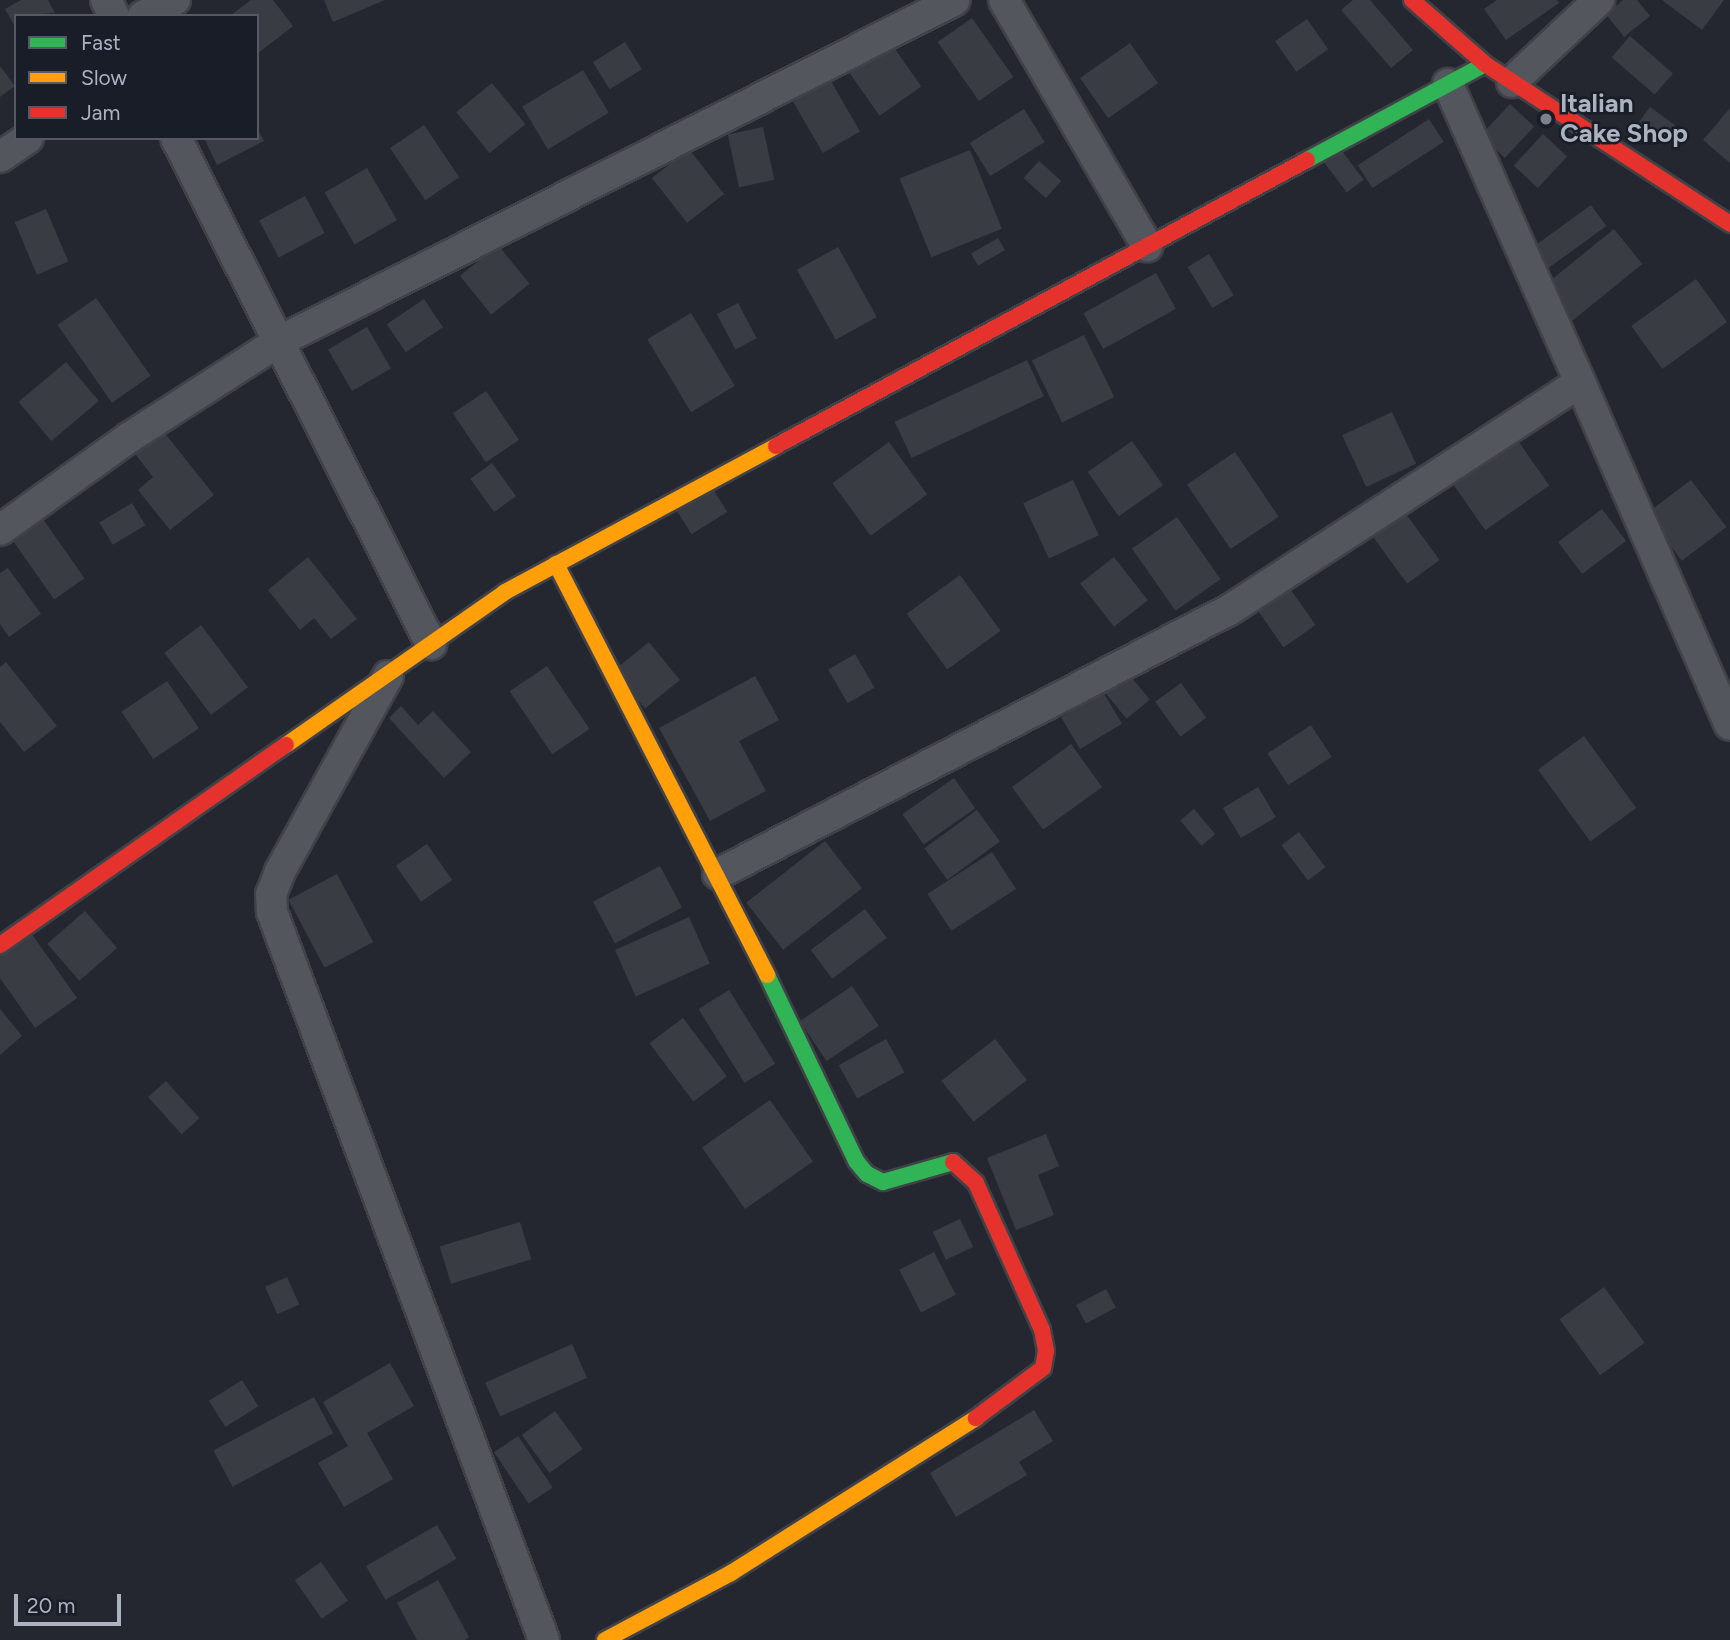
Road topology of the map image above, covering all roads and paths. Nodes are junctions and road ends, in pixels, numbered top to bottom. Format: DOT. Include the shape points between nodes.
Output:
graph roads {
  1 [pos="176,0"];
  2 [pos="955,0"];
  3 [pos="1004,0"];
  4 [pos="1412,0"];
  5 [pos="1599,0"];
  6 [pos="147,14"];
  7 [pos="1485,64"];
  8 [pos="1512,82"];
  9 [pos="1448,84"];
  10 [pos="25,140"];
  11 [pos="177,140"];
  12 [pos="0,157"];
  13 [pos="1730,223"];
  14 [pos="1147,246"];
  15 [pos="278,342"];
  16 [pos="1580,382"];
  17 [pos="0,530"];
  18 [pos="556,564"];
  19 [pos="431,644"];
  20 [pos="390,672"];
  21 [pos="1730,725"];
  22 [pos="718,874"];
  23 [pos="0,945"];
  24 [pos="544,1640"];
  25 [pos="605,1640"];
  1 -- 6 [label="street"];
  2 -- 15 [label="street"];
  3 -- 14 [label="street"];
  4 -- 7 [label="street"];
  5 -- 8 [label="street"];
  7 -- 8 [label="street"];
  7 -- 9 [label="street"];
  8 -- 13 [label="street"];
  9 -- 14 [label="street"];
  9 -- 16 [label="street"];
  10 -- 12 [label="street"];
  11 -- 15 [label="street"];
  14 -- 18 [label="street"];
  15 -- 17 [label="street" via="130,437"];
  15 -- 19 [label="street"];
  16 -- 21 [label="street"];
  16 -- 22 [label="street" via="1231,610"];
  18 -- 19 [label="street" via="505,592"];
  18 -- 22 [label="street"];
  19 -- 20 [label="street"];
  20 -- 23 [label="street"];
  20 -- 24 [label="street" via="280,872 271,894 272,912"];
  22 -- 25 [label="street" via="856,1161 883,1182 946,1161 958,1163 976,1183 1042,1331 1046,1351 1043,1368 1010,1397 731,1573"];
}
